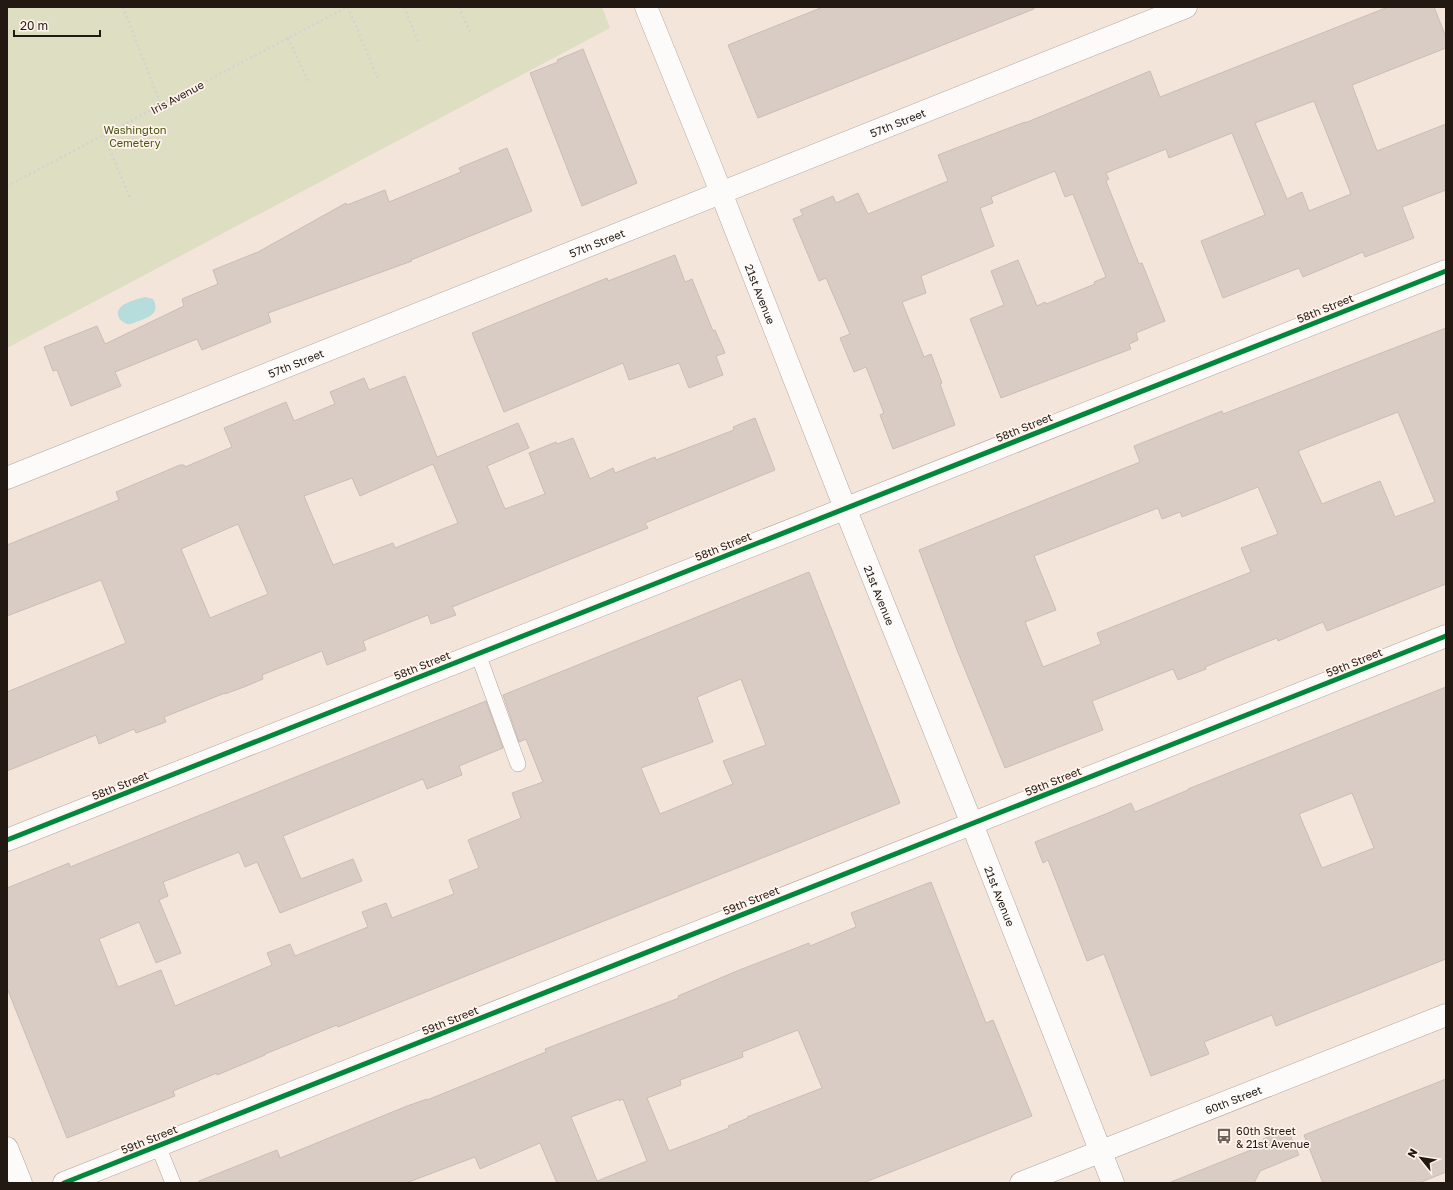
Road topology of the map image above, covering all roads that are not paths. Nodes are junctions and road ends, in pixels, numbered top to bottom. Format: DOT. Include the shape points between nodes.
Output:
graph roads {
  1 [pos="646,7"];
  2 [pos="1186,7"];
  3 [pos="720,192"];
  4 [pos="1446,271"];
  5 [pos="7,478"];
  6 [pos="845,508"];
  7 [pos="1446,636"];
  8 [pos="478,654"];
  9 [pos="518,764"];
  10 [pos="972,824"];
  11 [pos="7,840"];
  12 [pos="1446,1015"];
  13 [pos="158,1146"];
  14 [pos="7,1148"];
  15 [pos="1100,1152"];
  16 [pos="21,1183"];
  17 [pos="64,1183"];
  18 [pos="173,1183"];
  19 [pos="1021,1183"];
  20 [pos="1113,1183"];
  1 -- 3 [label="street, 21st Avenue"];
  2 -- 3 [label="street, 57th Street"];
  3 -- 5 [label="street, 57th Street"];
  3 -- 6 [label="street, 21st Avenue"];
  4 -- 6 [label="street, 58th Street"];
  6 -- 8 [label="street, 58th Street"];
  6 -- 10 [label="street, 21st Avenue"];
  7 -- 10 [label="street, 59th Street"];
  8 -- 9 [label="lane"];
  8 -- 11 [label="street, 58th Street"];
  10 -- 13 [label="street, 59th Street"];
  10 -- 15 [label="street, 21st Avenue"];
  12 -- 15 [label="street, 60th Street"];
  13 -- 17 [label="street, 59th Street"];
  13 -- 18 [label="lane"];
  14 -- 16 [label="street"];
  15 -- 19 [label="street, 60th Street"];
  15 -- 20 [label="street, 21st Avenue"];
}
